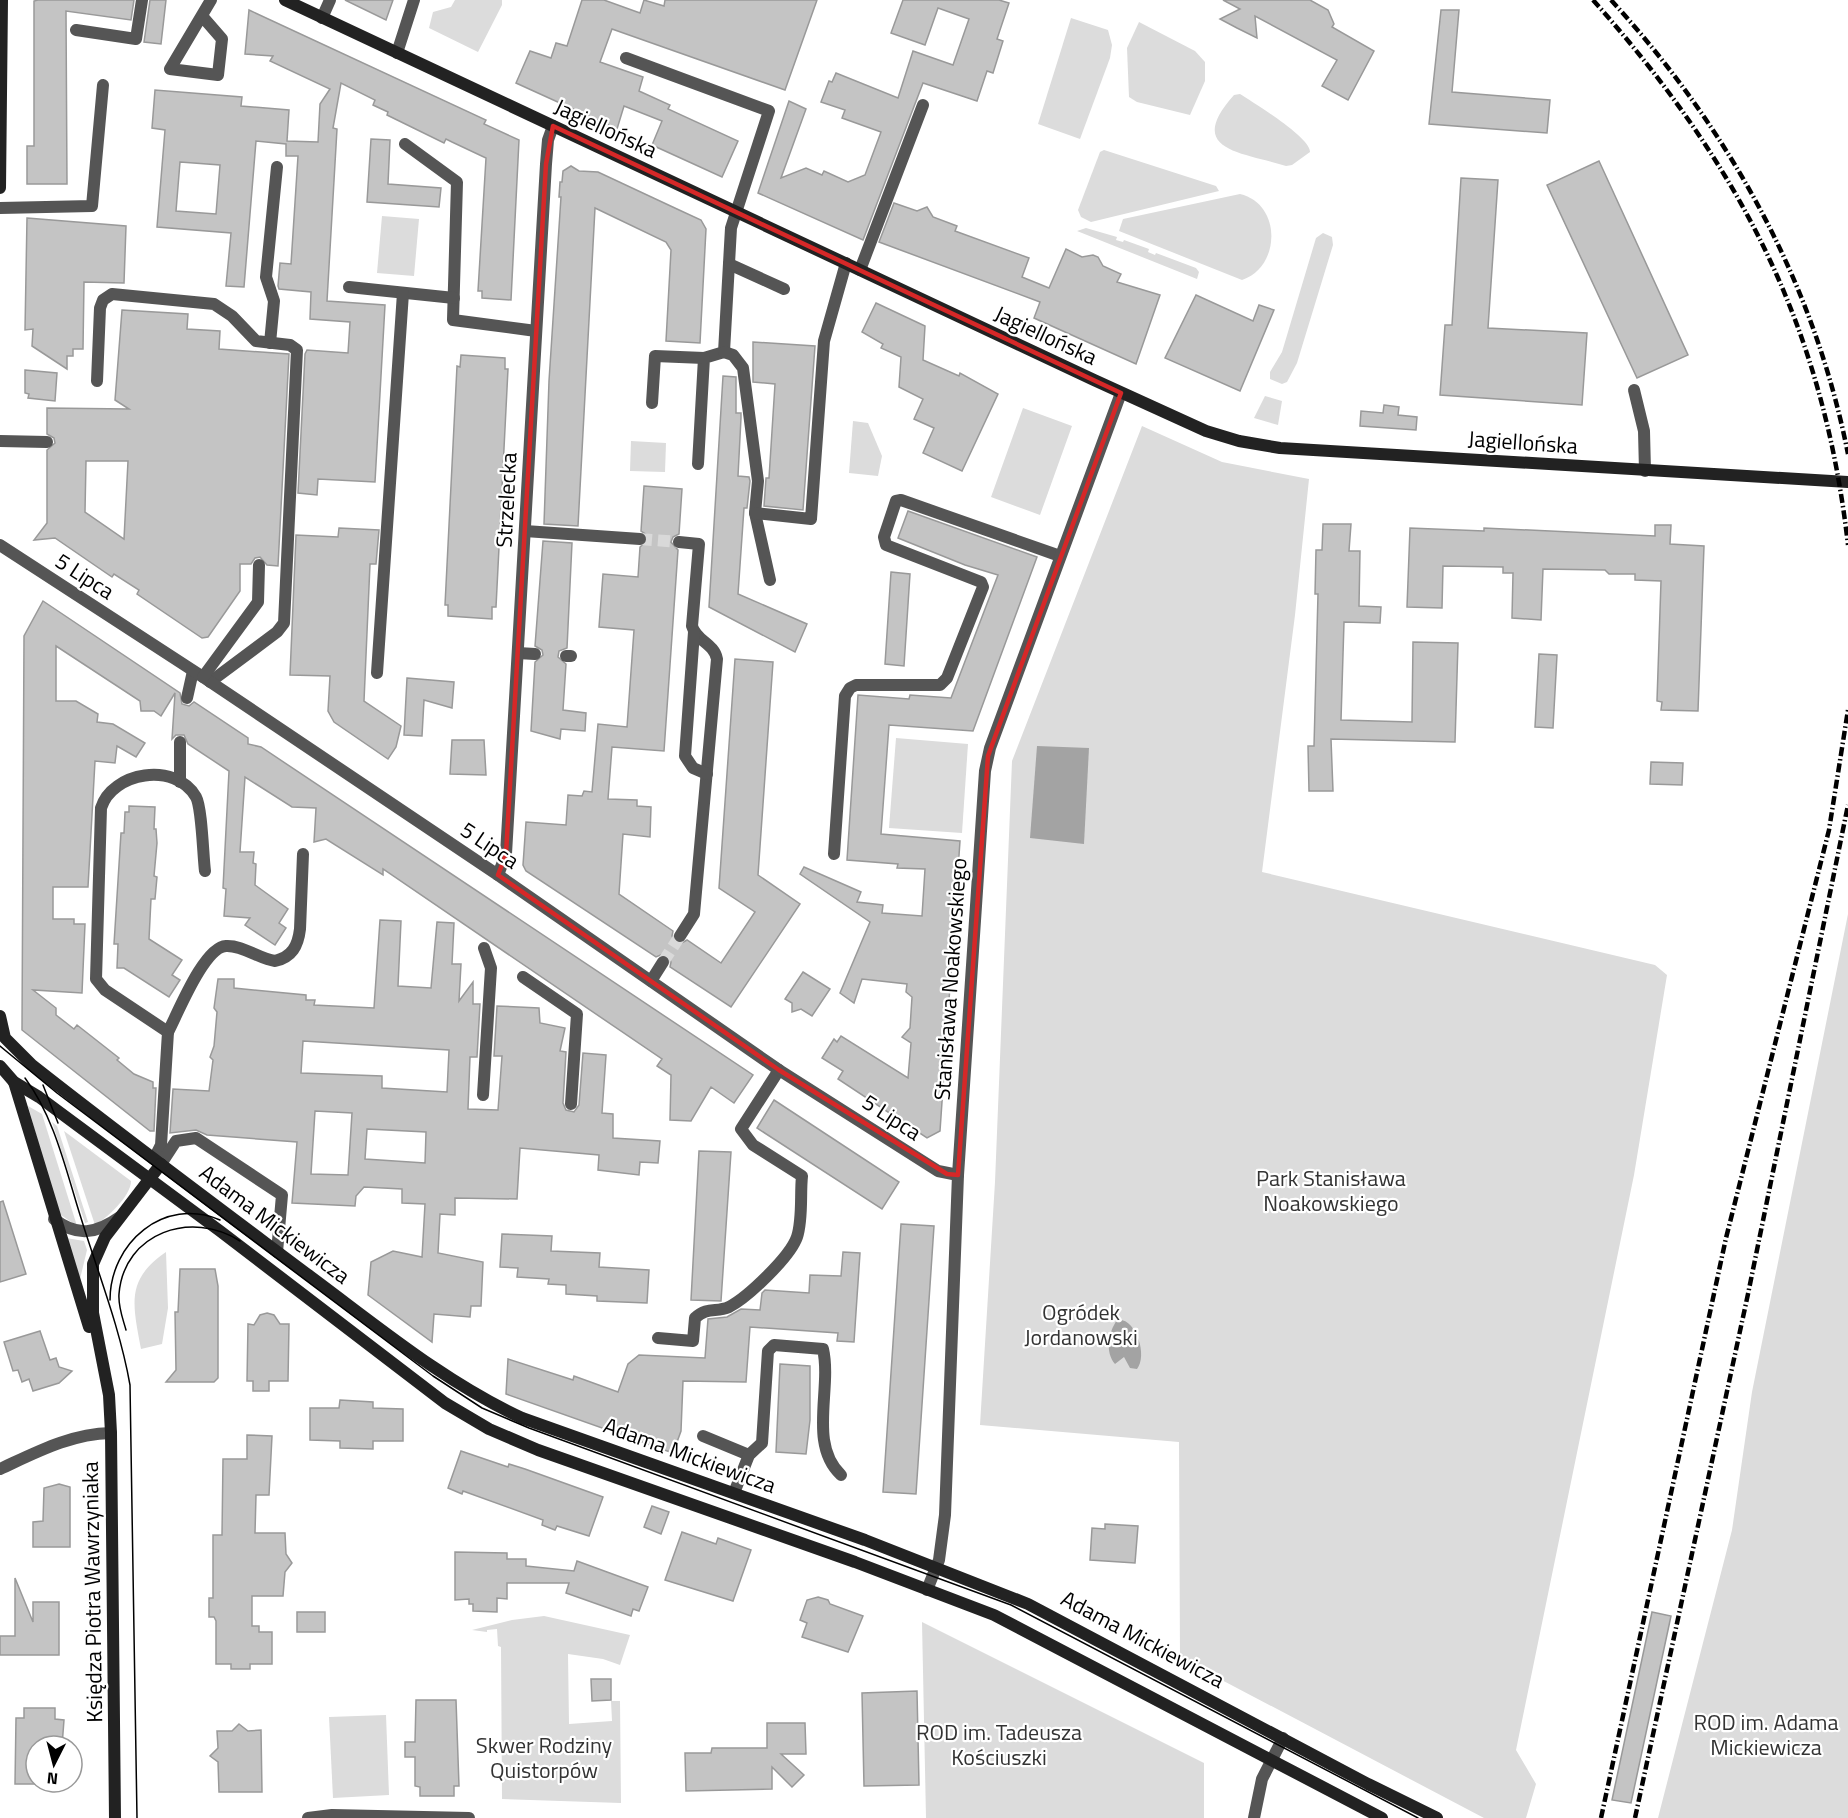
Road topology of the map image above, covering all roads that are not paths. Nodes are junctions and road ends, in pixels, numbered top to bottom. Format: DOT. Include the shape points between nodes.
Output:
graph roads {
  1 [pos="2,0"];
  2 [pos="142,0"];
  3 [pos="211,0"];
  4 [pos="285,0"];
  5 [pos="330,0"];
  6 [pos="414,0"];
  7 [pos="202,16"];
  8 [pos="322,18"];
  9 [pos="76,30"];
  10 [pos="397,53"];
  11 [pos="626,58"];
  12 [pos="103,85"];
  13 [pos="923,105"];
  14 [pos="554,126"];
  15 [pos="405,144"];
  16 [pos="276,167"];
  17 [pos="0,188"];
  18 [pos="0,208"];
  19 [pos="736,212"];
  20 [pos="846,263"];
  21 [pos="729,264"];
  22 [pos="860,270"];
  23 [pos="349,287"];
  24 [pos="784,289"];
  25 [pos="403,293"];
  26 [pos="453,298"];
  27 [pos="536,331"];
  28 [pos="270,343"];
  29 [pos="724,352"];
  30 [pos="704,358"];
  31 [pos="97,381"];
  32 [pos="1634,390"];
  33 [pos="1121,393"];
  34 [pos="652,403"];
  35 [pos="0,441"];
  36 [pos="47,442"];
  37 [pos="698,464"];
  38 [pos="1645,471"];
  39 [pos="1848,482"];
  40 [pos="755,513"];
  41 [pos="525,531"];
  42 [pos="640,539"];
  43 [pos="679,542"];
  44 [pos="0,545"];
  45 [pos="1060,556"];
  46 [pos="260,565"];
  47 [pos="770,580"];
  48 [pos="694,632"];
  49 [pos="518,653"];
  50 [pos="535,654"];
  51 [pos="377,673"];
  52 [pos="202,677"];
  53 [pos="187,698"];
  54 [pos="180,742"];
  55 [pos="707,774"];
  56 [pos="180,782"];
  57 [pos="303,854"];
  58 [pos="834,855"];
  59 [pos="205,871"];
  60 [pos="498,875"];
  61 [pos="680,936"];
  62 [pos="483,948"];
  63 [pos="663,962"];
  64 [pos="523,977"];
  65 [pos="651,981"];
  66 [pos="0,1016"];
  67 [pos="0,1023"];
  68 [pos="168,1032"];
  69 [pos="0,1066"];
  70 [pos="779,1070"];
  71 [pos="14,1082"];
  72 [pos="483,1095"];
  73 [pos="572,1104"];
  74 [pos="158,1162"];
  75 [pos="958,1175"];
  76 [pos="150,1181"];
  77 [pos="125,1213"];
  78 [pos="54,1218"];
  79 [pos="277,1252"];
  80 [pos="658,1338"];
  81 [pos="102,1366"];
  82 [pos="111,1433"];
  83 [pos="703,1436"];
  84 [pos="750,1455"];
  85 [pos="0,1469"];
  86 [pos="842,1474"];
  87 [pos="735,1493"];
  88 [pos="936,1567"];
  89 [pos="927,1590"];
  90 [pos="1283,1738"];
  91 [pos="1271,1759"];
  92 [pos="115,1818"];
  93 [pos="308,1818"];
  94 [pos="469,1818"];
  95 [pos="1254,1818"];
  96 [pos="1382,1818"];
  97 [pos="1437,1818"];
  1 -- 17 [label="street"];
  2 -- 9 [label="street" via="136,39"];
  3 -- 7 [label="street"];
  4 -- 8 [label="street, Jagiellońska"];
  5 -- 8 [label="street"];
  6 -- 10 [label="street"];
  7 -- 7 [label="street" via="197,24 170,69 218,75 222,39"];
  8 -- 10 [label="street, Jagiellońska"];
  10 -- 14 [label="street, Jagiellońska"];
  11 -- 19 [label="street" via="769,111"];
  12 -- 18 [label="street" via="92,207"];
  13 -- 22 [label="street"];
  14 -- 19 [label="street, Jagiellońska"];
  14 -- 27 [label="street, Strzelecka" via="548,145"];
  15 -- 26 [label="street" via="457,182"];
  16 -- 28 [label="street" via="266,277 274,301"];
  19 -- 20 [label="street, Jagiellońska"];
  19 -- 21 [label="street"];
  20 -- 22 [label="street, Jagiellońska"];
  20 -- 40 [label="street" via="824,340 811,519"];
  21 -- 24 [label="street"];
  21 -- 29 [label="street"];
  22 -- 33 [label="street, Jagiellońska"];
  23 -- 25 [label="street"];
  25 -- 26 [label="street"];
  25 -- 51 [label="street"];
  26 -- 27 [label="street" via="453,320"];
  27 -- 41 [label="street, Strzelecka"];
  28 -- 31 [label="street" via="253,339 232,316 214,304 112,294 100,308"];
  28 -- 52 [label="street" via="294,347 298,355 285,616 277,632"];
  29 -- 30 [label="street"];
  29 -- 40 [label="street" via="733,355 742,368 758,481"];
  30 -- 34 [label="street" via="655,356"];
  30 -- 37 [label="street"];
  32 -- 38 [label="street" via="1644,431"];
  33 -- 38 [label="street, Jagiellońska" via="1206,431 1269,448"];
  33 -- 45 [label="street, Stanisława Noakowskiego"];
  35 -- 36 [label="street"];
  38 -- 39 [label="street, Jagiellońska"];
  40 -- 47 [label="street"];
  41 -- 42 [label="street"];
  41 -- 49 [label="street, Strzelecka"];
  43 -- 48 [label="street" via="699,544"];
  44 -- 52 [label="street, 5 Lipca"];
  45 -- 58 [label="street" via="896,501 884,537 886,545 981,582 983,587 947,678 940,685 856,685 845,696"];
  45 -- 75 [label="street, Stanisława Noakowskiego" via="986,765"];
  46 -- 52 [label="street" via="258,602"];
  48 -- 55 [label="street" via="713,649 717,659"];
  48 -- 55 [label="street" via="685,756 693,768"];
  49 -- 50 [label="street"];
  49 -- 60 [label="street, Strzelecka" via="506,854"];
  52 -- 53 [label="street"];
  52 -- 60 [label="street, 5 Lipca"];
  54 -- 56 [label="street"];
  55 -- 61 [label="street" via="694,914"];
  56 -- 59 [label="street" via="197,799"];
  56 -- 68 [label="street" via="157,776 133,777 108,792 101,808 96,979 105,990"];
  57 -- 68 [label="street" via="300,929 290,956 275,962 234,947 218,948 207,957"];
  60 -- 65 [label="street, 5 Lipca"];
  62 -- 72 [label="street" via="491,968"];
  63 -- 65 [label="street"];
  64 -- 73 [label="street" via="577,1014"];
  65 -- 70 [label="street, 5 Lipca"];
  66 -- 67 [label="street"];
  67 -- 74 [label="street, Adama Mickiewicza" via="5,1038 24,1059"];
  68 -- 74 [label="street"];
  69 -- 71 [label="street, Adama Mickiewicza"];
  70 -- 75 [label="street, 5 Lipca" via="938,1172"];
  70 -- 80 [label="street" via="741,1129 753,1145 802,1176 797,1236 751,1292 727,1308 703,1310 695,1318 693,1341"];
  71 -- 76 [label="street, Adama Mickiewicza"];
  71 -- 78 [label="street, Księdza Piotra Wawrzyniaka"];
  74 -- 76 [label="street, Księdza Piotra Wawrzyniaka"];
  74 -- 79 [label="street, Adama Mickiewicza"];
  74 -- 79 [label="street" via="177,1141 196,1138 282,1194"];
  75 -- 88 [label="street, Stanisława Noakowskiego" via="947,1488"];
  76 -- 77 [label="street, Księdza Piotra Wawrzyniaka"];
  76 -- 89 [label="street, Adama Mickiewicza" via="445,1403 489,1429"];
  77 -- 78 [label="street, Księdza Piotra Wawrzyniaka" via="109,1224 79,1232 65,1228"];
  77 -- 81 [label="street, Księdza Piotra Wawrzyniaka" via="99,1248 92,1272 93,1313"];
  78 -- 81 [label="street, Księdza Piotra Wawrzyniaka"];
  79 -- 87 [label="street, Adama Mickiewicza" via="486,1400 530,1421"];
  81 -- 82 [label="street, Księdza Piotra Wawrzyniaka" via="109,1395"];
  82 -- 85 [label="street" via="66,1438"];
  82 -- 92 [label="street, Księdza Piotra Wawrzyniaka"];
  83 -- 84 [label="street"];
  84 -- 86 [label="street" via="762,1443 770,1347 820,1348 824,1363 824,1442 834,1467"];
  84 -- 87 [label="street"];
  87 -- 88 [label="street, Adama Mickiewicza"];
  88 -- 89 [label="street, Stanisława Noakowskiego"];
  88 -- 90 [label="street, Adama Mickiewicza" via="1062,1620"];
  89 -- 91 [label="street, Adama Mickiewicza" via="1017,1626"];
  90 -- 91 [label="street"];
  90 -- 97 [label="street, Adama Mickiewicza"];
  91 -- 95 [label="street"];
  91 -- 96 [label="street, Adama Mickiewicza"];
  93 -- 94 [label="street"];
}
